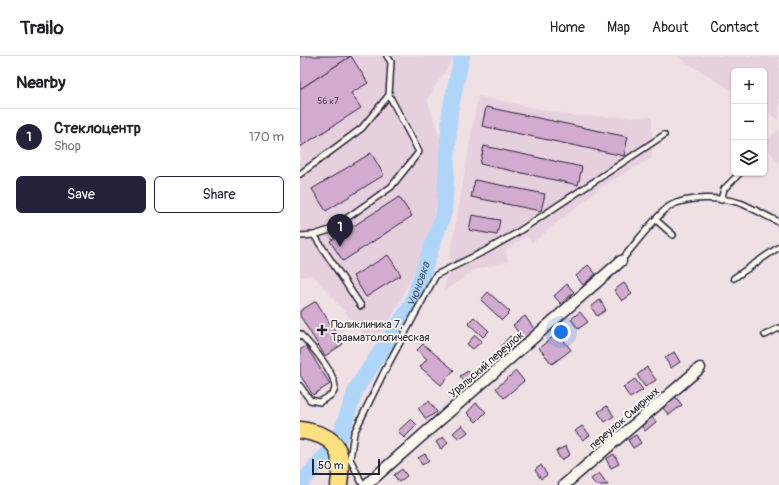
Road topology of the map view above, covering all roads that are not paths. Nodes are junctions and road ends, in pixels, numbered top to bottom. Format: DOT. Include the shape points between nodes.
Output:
graph roads {
  1 [pos="387,56"];
  2 [pos="389,95"];
  3 [pos="664,135"];
  4 [pos="300,174"];
  5 [pos="737,176"];
  6 [pos="721,200"];
  7 [pos="656,220"];
  8 [pos="779,222"];
  9 [pos="314,235"];
  10 [pos="673,235"];
  11 [pos="300,236"];
  12 [pos="779,246"];
  13 [pos="621,261"];
  14 [pos="734,278"];
  15 [pos="361,306"];
  16 [pos="779,328"];
  17 [pos="300,334"];
  18 [pos="765,335"];
  19 [pos="700,368"];
  20 [pos="300,386"];
  21 [pos="300,430"];
  22 [pos="338,485"];
  23 [pos="363,485"];
  24 [pos="366,485"];
  25 [pos="564,485"];
  1 -- 2 [label="lane" via="391,62"];
  2 -- 4 [label="lane" via="362,128"];
  2 -- 9 [label="lane" via="419,152 391,187 330,230"];
  3 -- 23 [label="lane" via="515,234 436,275 354,433 350,459"];
  5 -- 6 [label="lane" via="724,189"];
  6 -- 7 [label="lane" via="708,198 670,206"];
  6 -- 8 [label="lane" via="740,203"];
  7 -- 10 [label="lane"];
  7 -- 13 [label="lane"];
  9 -- 11 [label="lane"];
  9 -- 15 [label="lane"];
  12 -- 14 [label="lane"];
  13 -- 24 [label="street, Уральский переулок"];
  16 -- 18 [label="lane"];
  17 -- 20 [label="lane" via="310,342 334,379 335,386 333,393 320,402 310,400"];
  19 -- 25 [label="street, переулок Смирных"];
  21 -- 22 [label="main road" via="323,435 337,447 342,466"];
}
